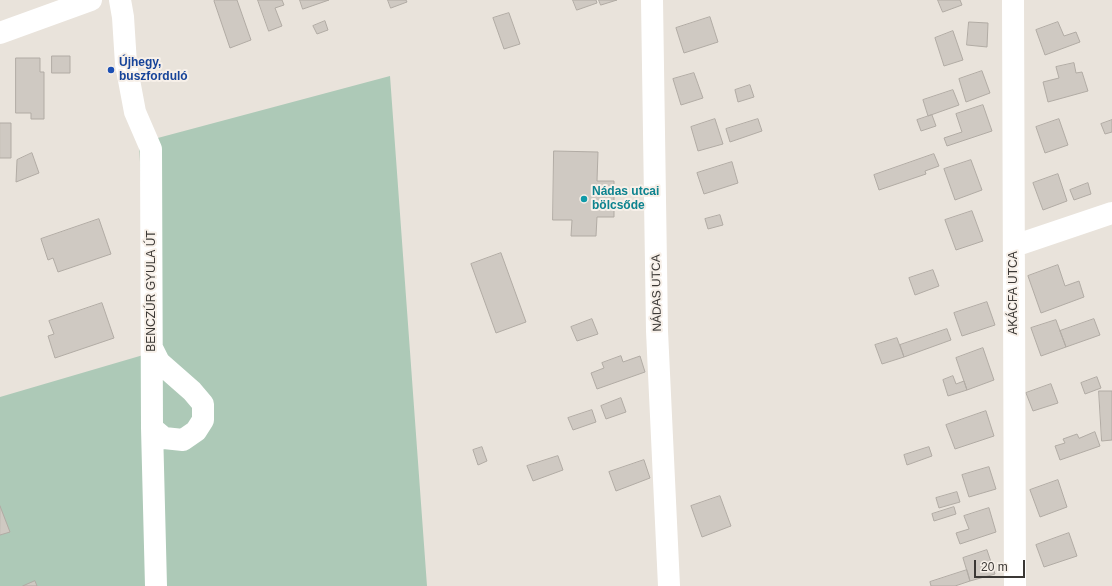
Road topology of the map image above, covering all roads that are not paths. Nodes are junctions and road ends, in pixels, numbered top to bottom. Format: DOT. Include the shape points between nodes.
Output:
graph roads {
  1 [pos="91,0"];
  2 [pos="120,0"];
  3 [pos="652,0"];
  4 [pos="1013,0"];
  5 [pos="0,33"];
  6 [pos="1112,213"];
  7 [pos="1014,246"];
  8 [pos="153,350"];
  9 [pos="152,428"];
  10 [pos="156,586"];
  11 [pos="669,586"];
  12 [pos="1015,586"];
  1 -- 5 [label="street"];
  2 -- 8 [label="street, BENCZÚR GYULA ÚT" via="126,64 135,112 151,149"];
  3 -- 11 [label="street, NÁDAS UTCA" via="657,331"];
  4 -- 7 [label="street, AKÁCFA UTCA"];
  6 -- 7 [label="street"];
  7 -- 12 [label="street, AKÁCFA UTCA"];
  8 -- 9 [label="street, BENCZÚR GYULA ÚT"];
  8 -- 9 [label="street" via="159,362 203,404 203,420 196,431 183,440 164,438"];
  9 -- 10 [label="street, BENCZÚR GYULA ÚT"];
}
